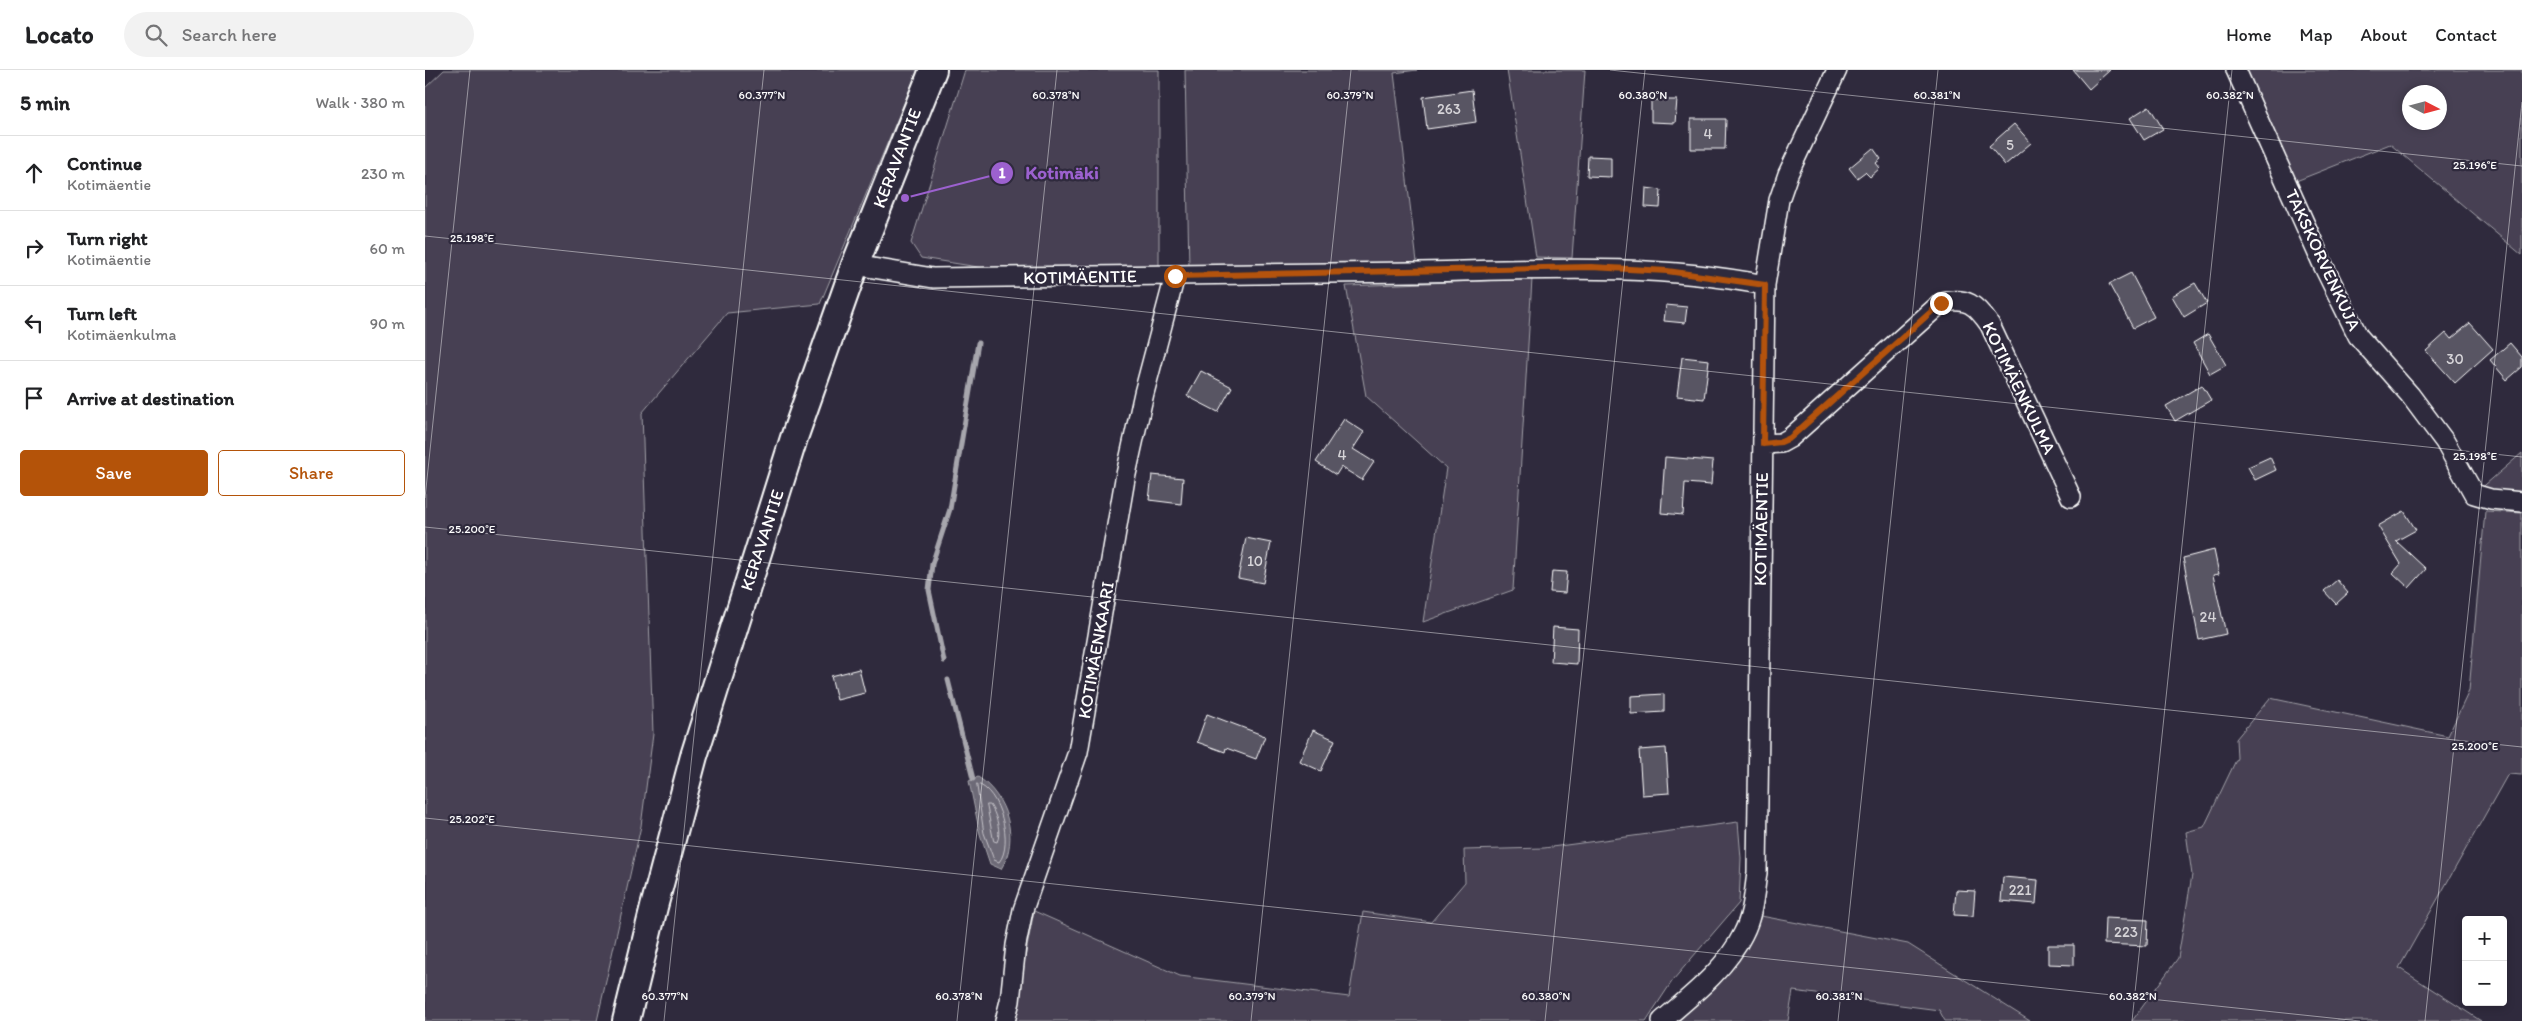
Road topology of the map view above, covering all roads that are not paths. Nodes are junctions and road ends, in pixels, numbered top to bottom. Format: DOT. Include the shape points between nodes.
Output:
graph roads {
  1 [pos="933,70"];
  2 [pos="1837,70"];
  3 [pos="2236,70"];
  4 [pos="855,265"];
  5 [pos="1175,276"];
  6 [pos="1765,285"];
  7 [pos="1763,444"];
  8 [pos="2071,497"];
  9 [pos="2522,502"];
  10 [pos="627,1021"];
  11 [pos="1005,1021"];
  12 [pos="1662,1021"];
  1 -- 4 [label="main road, KERAVANTIE"];
  2 -- 6 [label="street" via="1779,200"];
  3 -- 9 [label="street, TAKSKORVENKUJA" via="2358,336 2433,426 2474,494 2491,500"];
  4 -- 5 [label="street, KOTIMÄENTIE" via="933,278"];
  4 -- 10 [label="main road, KERAVANTIE" via="794,438 694,756"];
  5 -- 6 [label="street, KOTIMÄENTIE" via="1591,267 1667,271"];
  5 -- 11 [label="street, KOTIMÄENKAARI" via="1125,479 1078,752 1023,910"];
  6 -- 7 [label="street, KOTIMÄENTIE"];
  7 -- 8 [label="street, KOTIMÄENKULMA" via="1790,438 1941,303 1952,300 1967,302 1979,309 1990,326"];
  7 -- 12 [label="street, KOTIMÄENTIE" via="1757,873 1753,906 1743,934 1729,955 1703,985"];
}
